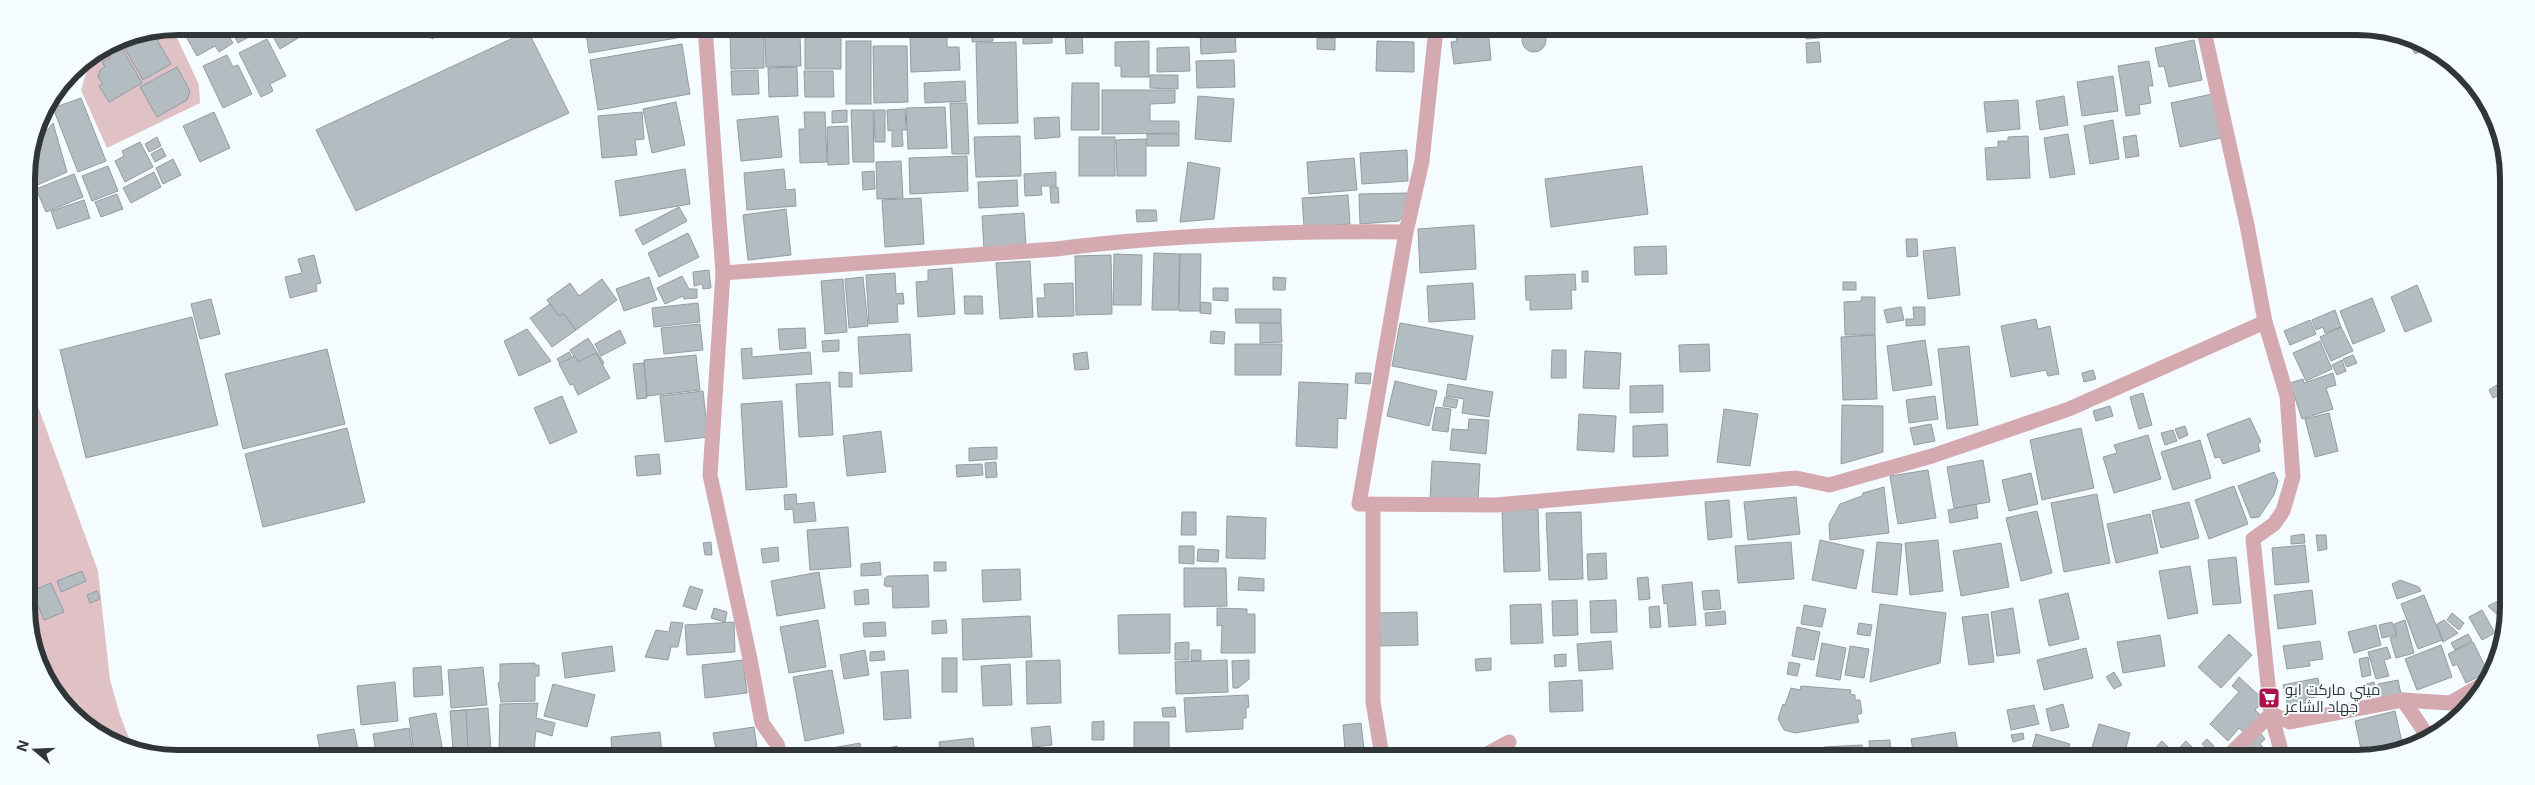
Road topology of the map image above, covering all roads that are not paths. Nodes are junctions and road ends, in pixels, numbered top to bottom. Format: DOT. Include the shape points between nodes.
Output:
graph roads {
  1 [pos="706,35"];
  2 [pos="1435,35"];
  3 [pos="2205,35"];
  4 [pos="1406,232"];
  5 [pos="723,272"];
  6 [pos="2265,322"];
  7 [pos="1373,504"];
  8 [pos="2473,690"];
  9 [pos="2403,700"];
  10 [pos="2271,714"];
  11 [pos="2425,732"];
  12 [pos="1509,742"];
  13 [pos="779,750"];
  14 [pos="1381,750"];
  15 [pos="1493,750"];
  16 [pos="2234,750"];
  17 [pos="2281,750"];
  1 -- 5 [label="street"];
  2 -- 4 [label="street" via="1422,161"];
  3 -- 6 [label="street"];
  4 -- 5 [label="street" via="1293,231"];
  4 -- 7 [label="street" via="1359,504"];
  5 -- 13 [label="street" via="710,476 762,723"];
  6 -- 7 [label="street" via="2069,409 1932,456 1829,485 1796,478 1496,505"];
  6 -- 10 [label="street" via="2287,396 2293,477 2283,511 2274,524 2253,539"];
  7 -- 14 [label="street" via="1373,702"];
  8 -- 9 [label="street" via="2450,703"];
  9 -- 10 [label="street" via="2290,722"];
  9 -- 11 [label="street"];
  10 -- 16 [label="street"];
  10 -- 17 [label="street"];
  12 -- 15 [label="street"];
}
